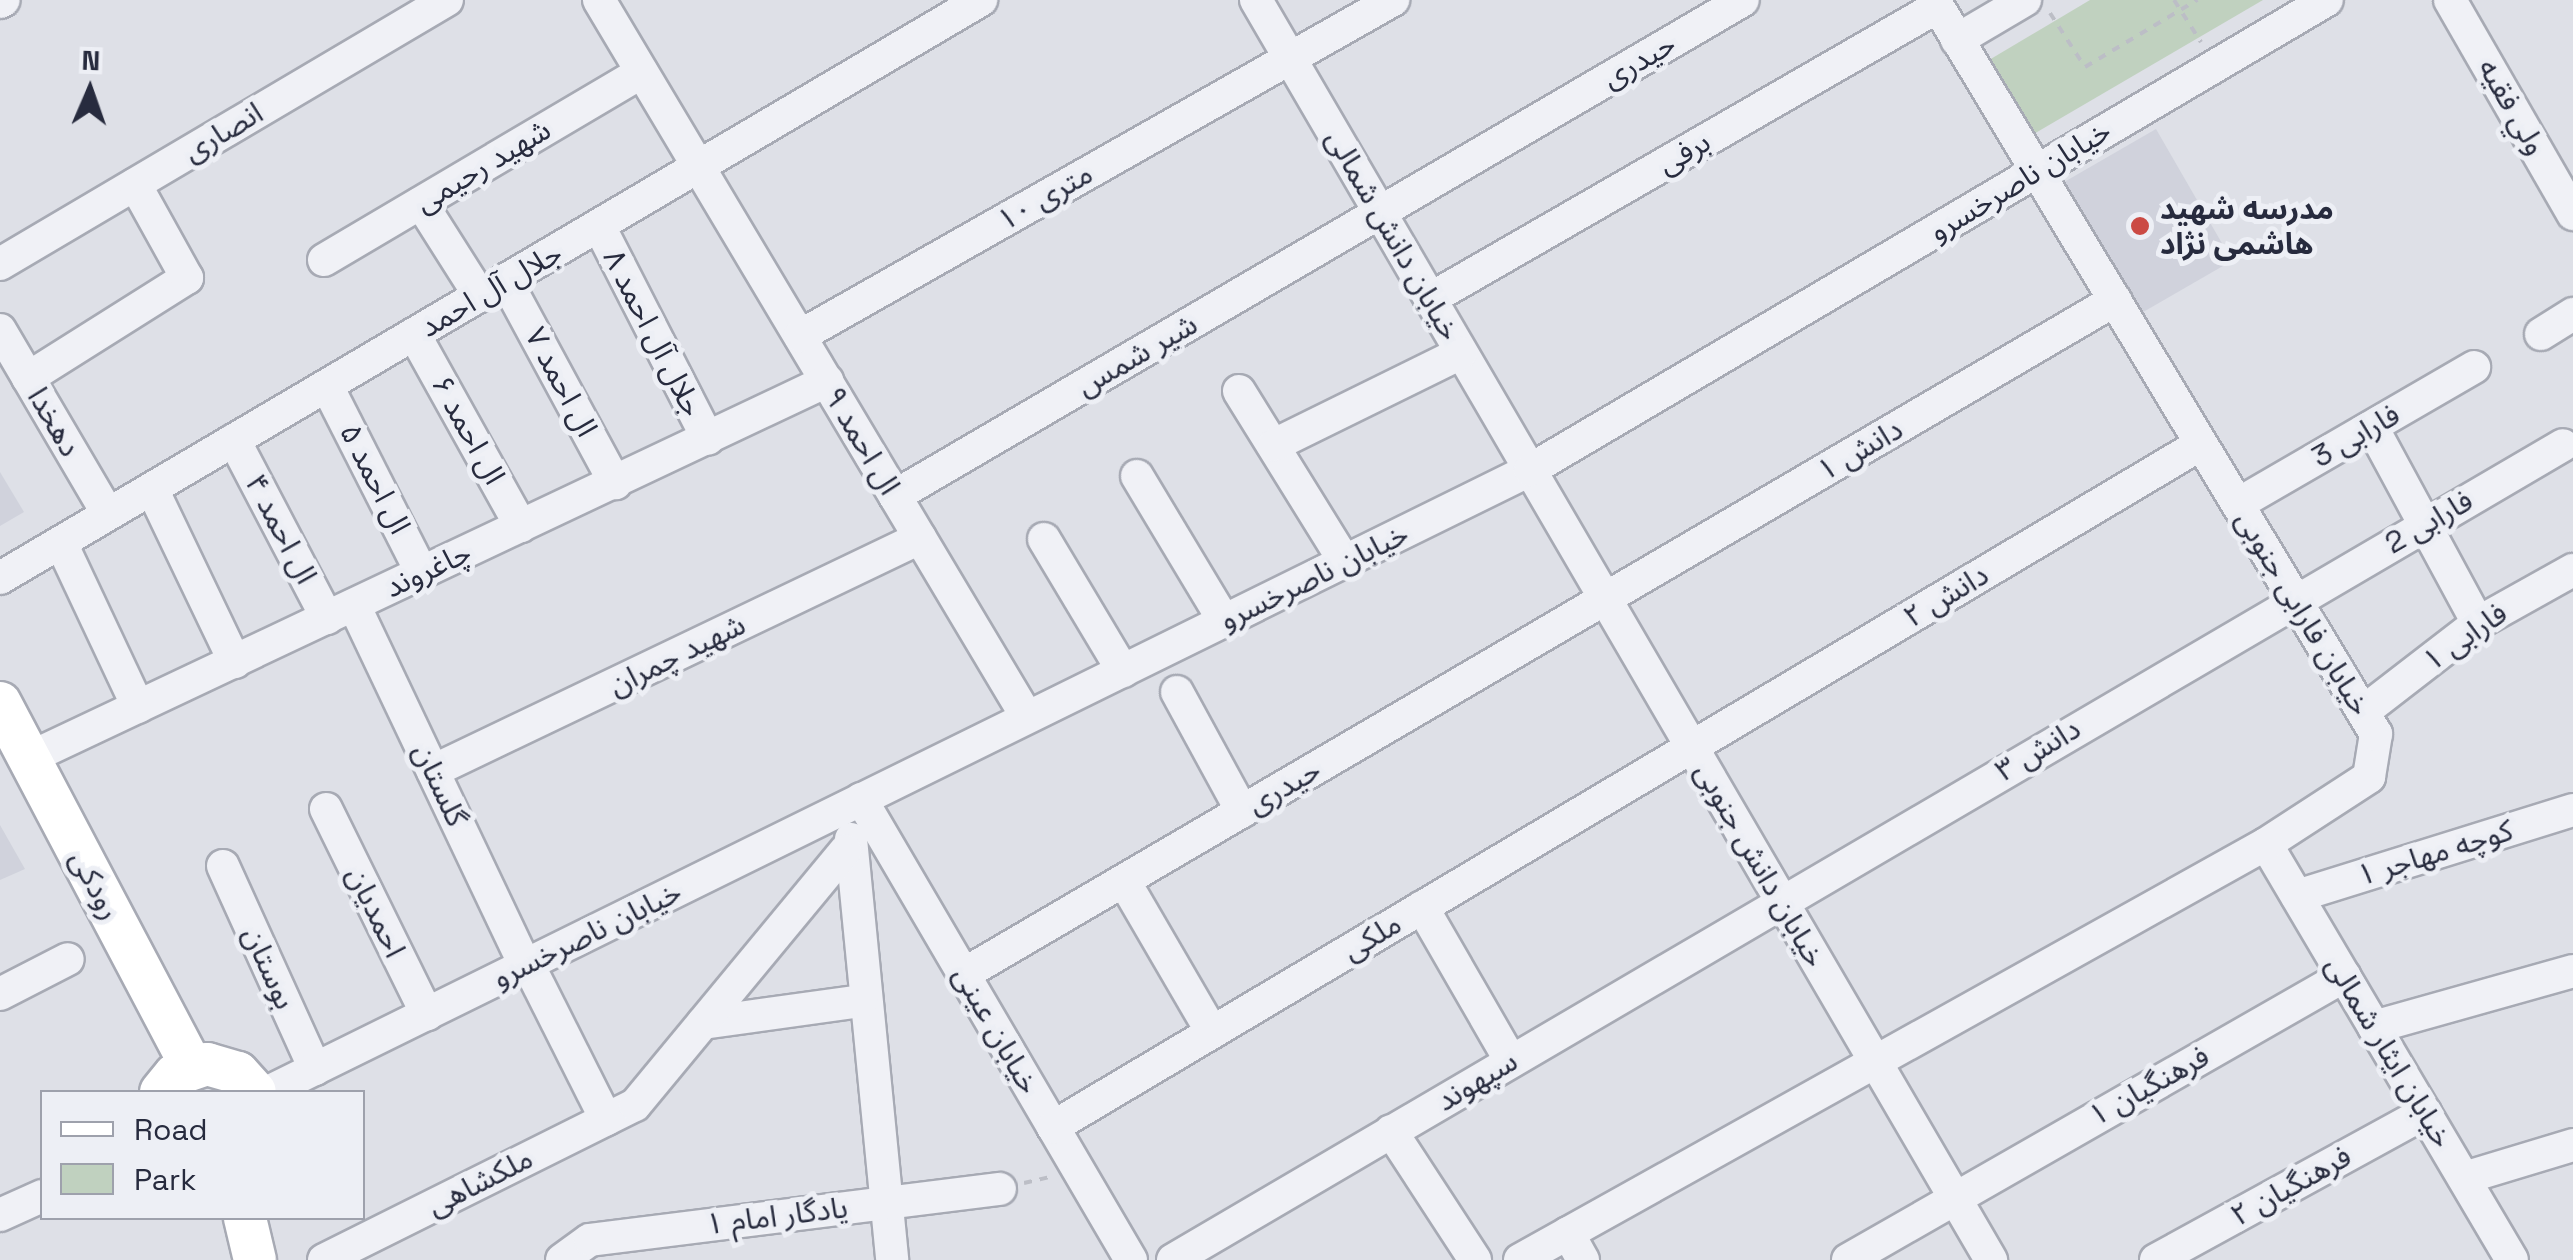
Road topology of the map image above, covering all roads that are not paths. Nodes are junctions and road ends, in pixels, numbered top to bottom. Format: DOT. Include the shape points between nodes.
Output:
graph roads {
  1 [pos="447,0"];
  2 [pos="599,0"];
  3 [pos="981,0"];
  4 [pos="1256,0"];
  5 [pos="1392,0"];
  6 [pos="1743,0"];
  7 [pos="2025,0"];
  8 [pos="2327,0"];
  9 [pos="2450,0"];
  10 [pos="1936,3"];
  11 [pos="1957,40"];
  12 [pos="1290,58"];
  13 [pos="642,72"];
  14 [pos="698,165"];
  15 [pos="2037,171"];
  16 [pos="135,184"];
  17 [pos="421,203"];
  18 [pos="1380,213"];
  19 [pos="2573,214"];
  20 [pos="599,226"];
  21 [pos="324,260"];
  22 [pos="0,264"];
  23 [pos="493,288"];
  24 [pos="1430,299"];
  25 [pos="2114,300"];
  26 [pos="2573,314"];
  27 [pos="1,333"];
  28 [pos="414,334"];
  29 [pos="2542,334"];
  30 [pos="800,336"];
  31 [pos="1462,353"];
  32 [pos="2474,367"];
  33 [pos="28,378"];
  34 [pos="827,381"];
  35 [pos="328,386"];
  36 [pos="1239,391"];
  37 [pos="2372,427"];
  38 [pos="708,439"];
  39 [pos="234,440"];
  40 [pos="2201,444"];
  41 [pos="1274,445"];
  42 [pos="2563,445"];
  43 [pos="1530,470"];
  44 [pos="1137,476"];
  45 [pos="615,483"];
  46 [pos="152,489"];
  47 [pos="895,496"];
  48 [pos="2238,504"];
  49 [pos="108,514"];
  50 [pos="2424,524"];
  51 [pos="522,526"];
  52 [pos="920,538"];
  53 [pos="1044,539"];
  54 [pos="60,542"];
  55 [pos="1346,562"];
  56 [pos="2573,570"];
  57 [pos="422,573"];
  58 [pos="0,578"];
  59 [pos="2294,598"];
  60 [pos="1605,599"];
  61 [pos="341,611"];
  62 [pos="1224,621"];
  63 [pos="2478,623"];
  64 [pos="235,662"];
  65 [pos="1122,671"];
  66 [pos="1177,692"];
  67 [pos="0,703"];
  68 [pos="138,707"];
  69 [pos="2363,712"];
  70 [pos="1027,717"];
  71 [pos="1692,748"];
  72 [pos="29,758"];
  73 [pos="433,771"];
  74 [pos="864,804"];
  75 [pos="326,809"];
  76 [pos="2573,810"];
  77 [pos="1242,812"];
  78 [pos="2266,844"];
  79 [pos="846,850"];
  80 [pos="223,866"];
  81 [pos="1124,881"];
  82 [pos="2297,896"];
  83 [pos="1781,901"];
  84 [pos="1422,907"];
  85 [pos="68,959"];
  86 [pos="2573,971"];
  87 [pos="530,972"];
  88 [pos="964,974"];
  89 [pos="2344,976"];
  90 [pos="0,994"];
  91 [pos="860,1001"];
  92 [pos="427,1014"];
  93 [pos="703,1023"];
  94 [pos="2374,1027"];
  95 [pos="1212,1032"];
  96 [pos="1511,1060"];
  97 [pos="1874,1060"];
  98 [pos="315,1069"];
  99 [pos="176,1079"];
  100 [pos="253,1090"];
  101 [pos="272,1090"];
  102 [pos="620,1112"];
  103 [pos="2425,1112"];
  104 [pos="1053,1126"];
  105 [pos="1391,1131"];
  106 [pos="2573,1145"];
  107 [pos="2464,1178"];
  108 [pos="1000,1189"];
  109 [pos="1954,1196"];
  110 [pos="40,1197"];
  111 [pos="883,1203"];
  112 [pos="0,1215"];
  113 [pos="245,1220"];
  114 [pos="1575,1246"];
  115 [pos="2510,1259"];
  116 [pos="255,1260"];
  117 [pos="324,1260"];
  118 [pos="562,1260"];
  119 [pos="892,1260"];
  120 [pos="1131,1260"];
  121 [pos="1173,1260"];
  122 [pos="1475,1260"];
  123 [pos="1520,1260"];
  124 [pos="1848,1260"];
  125 [pos="1991,1260"];
  126 [pos="2156,1260"];
  1 -- 16 [label="street, انصاری"];
  2 -- 13 [label="street, ال احمد ۹"];
  3 -- 14 [label="street, جلال آل احمد"];
  4 -- 12 [label="street, خیابان دانش شمالی"];
  5 -- 12 [label="street, ۱۰ متری"];
  6 -- 18 [label="street, حیدری"];
  7 -- 11 [label="street"];
  8 -- 15 [label="street, خیابان ناصرخسرو"];
  9 -- 19 [label="street, ولي فقيه"];
  10 -- 11 [label="street, خیابان فارابی جنوبی"];
  10 -- 24 [label="street, برفی"];
  11 -- 15 [label="street, خیابان فارابی جنوبی"];
  12 -- 18 [label="street, خیابان دانش شمالی"];
  12 -- 30 [label="street, ۱۰ متری"];
  13 -- 14 [label="street, ال احمد ۹"];
  13 -- 17 [label="street, شهید رحیمی"];
  14 -- 20 [label="street, جلال آل احمد"];
  14 -- 30 [label="street, ال احمد ۹"];
  15 -- 25 [label="street, خیابان فارابی جنوبی"];
  15 -- 43 [label="street, خیابان ناصرخسرو"];
  16 -- 22 [label="street, انصاری"];
  16 -- 33 [label="street" via="187,278"];
  17 -- 21 [label="street, شهید رحیمی"];
  17 -- 23 [label="street, ال احمد ۷"];
  18 -- 24 [label="street, خیابان دانش شمالی"];
  18 -- 47 [label="street, شیر شمس"];
  20 -- 23 [label="street, جلال آل احمد"];
  20 -- 38 [label="street, جلال آل احمد ۸"];
  23 -- 28 [label="street, جلال آل احمد"];
  23 -- 45 [label="street, ال احمد ۷"];
  24 -- 31 [label="street, خیابان دانش شمالی"];
  25 -- 40 [label="street, خیابان فارابی جنوبی"];
  25 -- 60 [label="street, دانش ۱"];
  26 -- 29 [label="street"];
  27 -- 33 [label="street, دهخدا"];
  28 -- 35 [label="street, جلال آل احمد"];
  28 -- 51 [label="street, ال احمد ۶"];
  30 -- 34 [label="street, ال احمد ۹"];
  31 -- 41 [label="street"];
  31 -- 43 [label="street, خیابان دانش شمالی"];
  32 -- 37 [label="street, فارابی 3"];
  33 -- 49 [label="street, دهخدا"];
  34 -- 38 [label="street, چاغروند"];
  34 -- 47 [label="street, ال احمد ۹"];
  35 -- 39 [label="street, جلال آل احمد"];
  35 -- 57 [label="street, ال احمد ۵"];
  36 -- 41 [label="street"];
  37 -- 48 [label="street, فارابی 3"];
  37 -- 50 [label="street"];
  38 -- 45 [label="street, چاغروند"];
  39 -- 46 [label="street, جلال آل احمد"];
  39 -- 61 [label="street, ال احمد ۴"];
  40 -- 48 [label="street, خیابان فارابی جنوبی"];
  40 -- 71 [label="street, دانش ۲"];
  41 -- 55 [label="street"];
  42 -- 50 [label="street, فارابی 2"];
  43 -- 55 [label="street, خیابان ناصرخسرو"];
  43 -- 60 [label="street, خیابان دانش جنوبی"];
  44 -- 62 [label="street"];
  45 -- 51 [label="street, چاغروند"];
  46 -- 49 [label="street, جلال آل احمد"];
  46 -- 64 [label="street"];
  47 -- 52 [label="street, ال احمد ۹"];
  48 -- 59 [label="street, خیابان فارابی جنوبی"];
  49 -- 54 [label="street, جلال آل احمد"];
  50 -- 59 [label="street, فارابی 2"];
  50 -- 63 [label="street"];
  51 -- 57 [label="street, چاغروند"];
  52 -- 70 [label="street, ال احمد ۹"];
  52 -- 73 [label="street, شهید چمران"];
  53 -- 65 [label="street"];
  54 -- 58 [label="street, جلال آل احمد"];
  54 -- 68 [label="street"];
  55 -- 62 [label="street, خیابان ناصرخسرو"];
  56 -- 63 [label="street, فارابی ۱"];
  57 -- 61 [label="street, چاغروند"];
  59 -- 69 [label="street, خیابان فارابی جنوبی"];
  59 -- 83 [label="street, دانش ۳"];
  60 -- 71 [label="street, خیابان دانش جنوبی"];
  60 -- 77 [label="street, حیدری"];
  61 -- 64 [label="street, چاغروند"];
  61 -- 73 [label="street, گلستان"];
  62 -- 65 [label="street, خیابان ناصرخسرو"];
  63 -- 69 [label="street, فارابی ۱"];
  64 -- 68 [label="street, چاغروند"];
  65 -- 70 [label="street, خیابان ناصرخسرو"];
  66 -- 77 [label="street"];
  67 -- 72 [label="main road, رودکی"];
  68 -- 72 [label="street, چاغروند"];
  69 -- 78 [label="street, خیابان فارابی جنوبی" via="2376,734 2368,776"];
  70 -- 74 [label="street, خیابان ناصرخسرو"];
  71 -- 83 [label="street, خیابان دانش جنوبی"];
  71 -- 84 [label="street, ملکی"];
  72 -- 99 [label="main road, رودکی"];
  73 -- 87 [label="street, گلستان"];
  74 -- 79 [label="street"];
  74 -- 87 [label="street, خیابان ناصرخسرو"];
  74 -- 88 [label="street, خیابان عینی"];
  75 -- 92 [label="street, احمدیان"];
  76 -- 82 [label="street, کوچه مهاجر ۱"];
  77 -- 81 [label="street, حیدری"];
  78 -- 82 [label="street, خیابان ایثار شمالی"];
  78 -- 97 [label="street, خیابان فارابی جنوبی"];
  79 -- 91 [label="street"];
  79 -- 93 [label="street"];
  80 -- 98 [label="street, بوستان"];
  81 -- 88 [label="street, حیدری"];
  81 -- 95 [label="street"];
  82 -- 89 [label="street, خیابان ایثار شمالی"];
  83 -- 96 [label="street, سپهوند"];
  83 -- 97 [label="street, خیابان دانش جنوبی"];
  84 -- 95 [label="street, ملکی"];
  84 -- 96 [label="street"];
  85 -- 90 [label="street"];
  86 -- 94 [label="street"];
  87 -- 92 [label="street, خیابان ناصرخسرو"];
  87 -- 102 [label="street, گلستان"];
  88 -- 104 [label="street, خیابان عینی"];
  89 -- 94 [label="street, خیابان ایثار شمالی"];
  89 -- 109 [label="street, فرهنگیان ۱"];
  91 -- 93 [label="street"];
  91 -- 111 [label="street"];
  92 -- 98 [label="street, خیابان ناصرخسرو"];
  93 -- 102 [label="street"];
  94 -- 103 [label="street, خیابان ایثار شمالی"];
  95 -- 104 [label="street, ملکی"];
  96 -- 105 [label="street, سپهوند"];
  97 -- 109 [label="street, خیابان دانش جنوبی"];
  97 -- 114 [label="street"];
  98 -- 101 [label="street, خیابان ناصرخسرو"];
  99 -- 100 [label="main road" via="223,1066"];
  102 -- 117 [label="street, ملکشاهی"];
  103 -- 107 [label="street, خیابان ایثار شمالی"];
  103 -- 126 [label="street, فرهنگیان ۲"];
  104 -- 120 [label="street, خیابان عینی"];
  105 -- 121 [label="street, سپهوند"];
  105 -- 122 [label="street"];
  106 -- 107 [label="street"];
  107 -- 115 [label="street, خیابان ایثار شمالی"];
  108 -- 111 [label="street, یادگار امام ۱"];
  109 -- 124 [label="street, فرهنگیان ۱"];
  109 -- 125 [label="street, خیابان دانش جنوبی"];
  110 -- 112 [label="street"];
  111 -- 118 [label="street, یادگار امام ۱" via="590,1240"];
  111 -- 119 [label="street"];
  113 -- 116 [label="main road"];
  114 -- 123 [label="street"];
}
